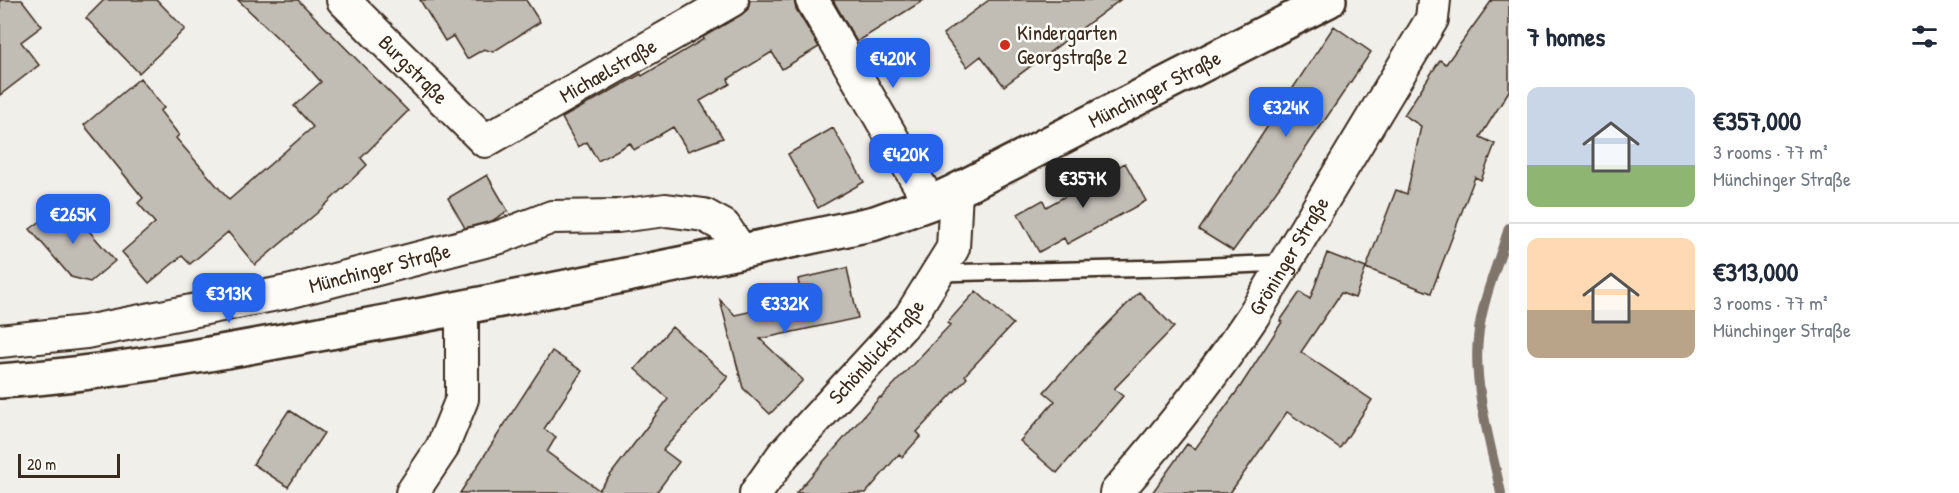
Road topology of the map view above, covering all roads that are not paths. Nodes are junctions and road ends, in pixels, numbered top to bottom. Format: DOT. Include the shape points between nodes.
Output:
graph roads {
  1 [pos="343,0"];
  2 [pos="732,0"];
  3 [pos="812,0"];
  4 [pos="1329,0"];
  5 [pos="1434,0"];
  6 [pos="485,141"];
  7 [pos="943,197"];
  8 [pos="741,251"];
  9 [pos="1285,262"];
  10 [pos="938,273"];
  11 [pos="462,308"];
  12 [pos="0,340"];
  13 [pos="0,381"];
  14 [pos="411,493"];
  15 [pos="756,493"];
  16 [pos="1116,493"];
  1 -- 6 [label="street, Burgstraße"];
  2 -- 6 [label="street, Michaelstraße"];
  3 -- 7 [label="street"];
  4 -- 7 [label="main road, Münchinger Straße"];
  5 -- 9 [label="street, Gröninger Straße" via="1432,19"];
  7 -- 8 [label="main road, Münchinger Straße" via="875,223"];
  7 -- 10 [label="street, Schönblickstraße" via="952,248"];
  8 -- 11 [label="main road, Münchinger Straße"];
  8 -- 12 [label="street, Münchinger Straße" via="724,226 704,214 666,210 618,216 552,217 501,237 292,291 86,332"];
  9 -- 10 [label="lane"];
  9 -- 16 [label="street, Gröninger Straße" via="1223,361"];
  10 -- 15 [label="street, Schönblickstraße" via="910,317 783,455"];
  11 -- 13 [label="main road, Münchinger Straße" via="105,372"];
  11 -- 14 [label="street" via="462,399 442,448"];
}
